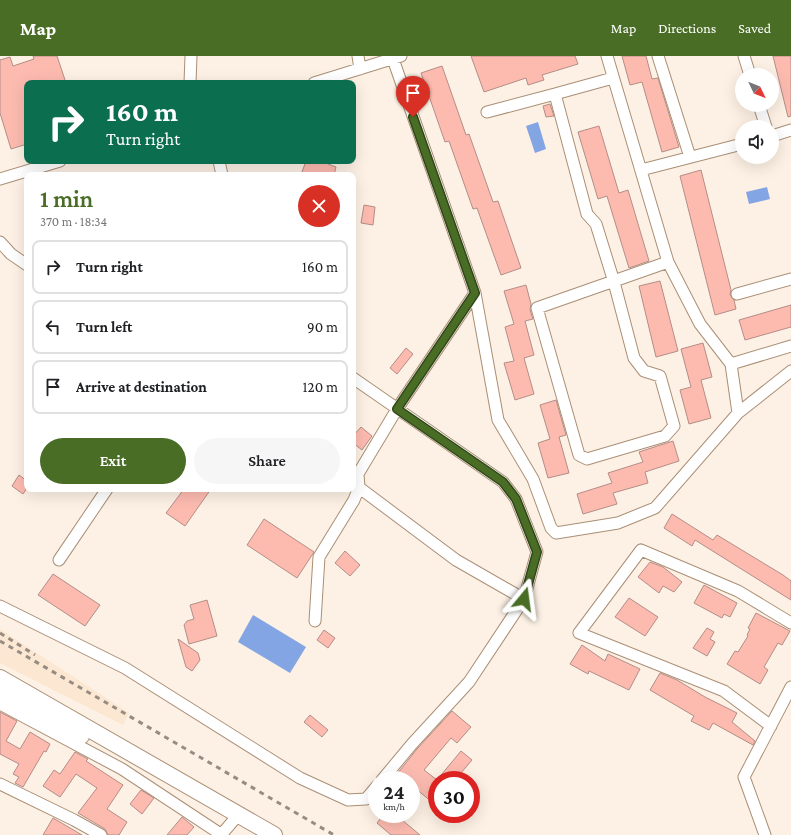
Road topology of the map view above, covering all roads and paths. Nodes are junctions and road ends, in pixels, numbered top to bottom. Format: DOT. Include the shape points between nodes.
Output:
graph roads {
  1 [pos="191,56"];
  2 [pos="358,56"];
  3 [pos="607,56"];
  4 [pos="658,56"];
  5 [pos="744,56"];
  6 [pos="397,57"];
  7 [pos="748,68"];
  8 [pos="360,69"];
  9 [pos="613,78"];
  10 [pos="190,80"];
  11 [pos="324,80"];
  12 [pos="555,94"];
  13 [pos="487,112"];
  14 [pos="791,130"];
  15 [pos="779,134"];
  16 [pos="735,146"];
  17 [pos="690,157"];
  18 [pos="50,164"];
  19 [pos="641,170"];
  20 [pos="0,179"];
  21 [pos="0,242"];
  22 [pos="668,262"];
  23 [pos="24,263"];
  24 [pos="791,279"];
  25 [pos="614,282"];
  26 [pos="475,293"];
  27 [pos="737,294"];
  28 [pos="791,346"];
  29 [pos="731,364"];
  30 [pos="791,371"];
  31 [pos="356,380"];
  32 [pos="397,409"];
  33 [pos="738,413"];
  34 [pos="356,485"];
  35 [pos="105,492"];
  36 [pos="355,492"];
  37 [pos="59,560"];
  38 [pos="524,599"];
  39 [pos="0,606"];
  40 [pos="316,621"];
  41 [pos="791,623"];
  42 [pos="0,678"];
  43 [pos="791,687"];
  44 [pos="0,691"];
  45 [pos="0,704"];
  46 [pos="771,726"];
  47 [pos="390,771"];
  48 [pos="0,784"];
  49 [pos="368,797"];
  50 [pos="235,818"];
  51 [pos="101,835"];
  52 [pos="221,835"];
  53 [pos="253,835"];
  54 [pos="274,835"];
  55 [pos="764,835"];
  1 -- 10 [label="street"];
  2 -- 8 [label="street"];
  3 -- 9 [label="street"];
  4 -- 17 [label="street"];
  5 -- 7 [label="street"];
  6 -- 8 [label="street"];
  6 -- 26 [label="street"];
  8 -- 11 [label="street"];
  9 -- 12 [label="street"];
  9 -- 19 [label="street"];
  12 -- 13 [label="street"];
  12 -- 25 [label="street" via="587,214 596,224"];
  14 -- 15 [label="street"];
  16 -- 17 [label="street"];
  17 -- 19 [label="street"];
  18 -- 20 [label="street"];
  19 -- 22 [label="street"];
  21 -- 23 [label="street"];
  22 -- 25 [label="street"];
  22 -- 29 [label="street" via="700,324"];
  24 -- 27 [label="street"];
  25 -- 25 [label="street" via="537,308 579,455 587,459 665,436 674,426 660,376 644,371 634,358"];
  26 -- 32 [label="street"];
  26 -- 33 [label="street" via="498,420 533,480 551,528 556,533 618,523 655,508"];
  28 -- 29 [label="street"];
  29 -- 33 [label="street"];
  30 -- 33 [label="street"];
  31 -- 32 [label="street"];
  32 -- 34 [label="street" via="358,474"];
  32 -- 38 [label="street" via="503,482 516,499 537,552"];
  34 -- 38 [label="street" via="456,560"];
  35 -- 37 [label="street"];
  36 -- 40 [label="street" via="354,500 319,557"];
  38 -- 47 [label="street" via="469,682"];
  39 -- 49 [label="street" via="125,668 300,778 348,800"];
  41 -- 46 [label="street" via="738,591 641,550 579,633 724,691"];
  42 -- 50 [label="main road"];
  43 -- 46 [label="street"];
  44 -- 50 [label="main road"];
  45 -- 52 [label="street" via="122,769"];
  46 -- 55 [label="street" via="744,776"];
  48 -- 51 [label="street"];
  50 -- 52 [label="street"];
  50 -- 53 [label="main road"];
  50 -- 54 [label="main road"];
}
